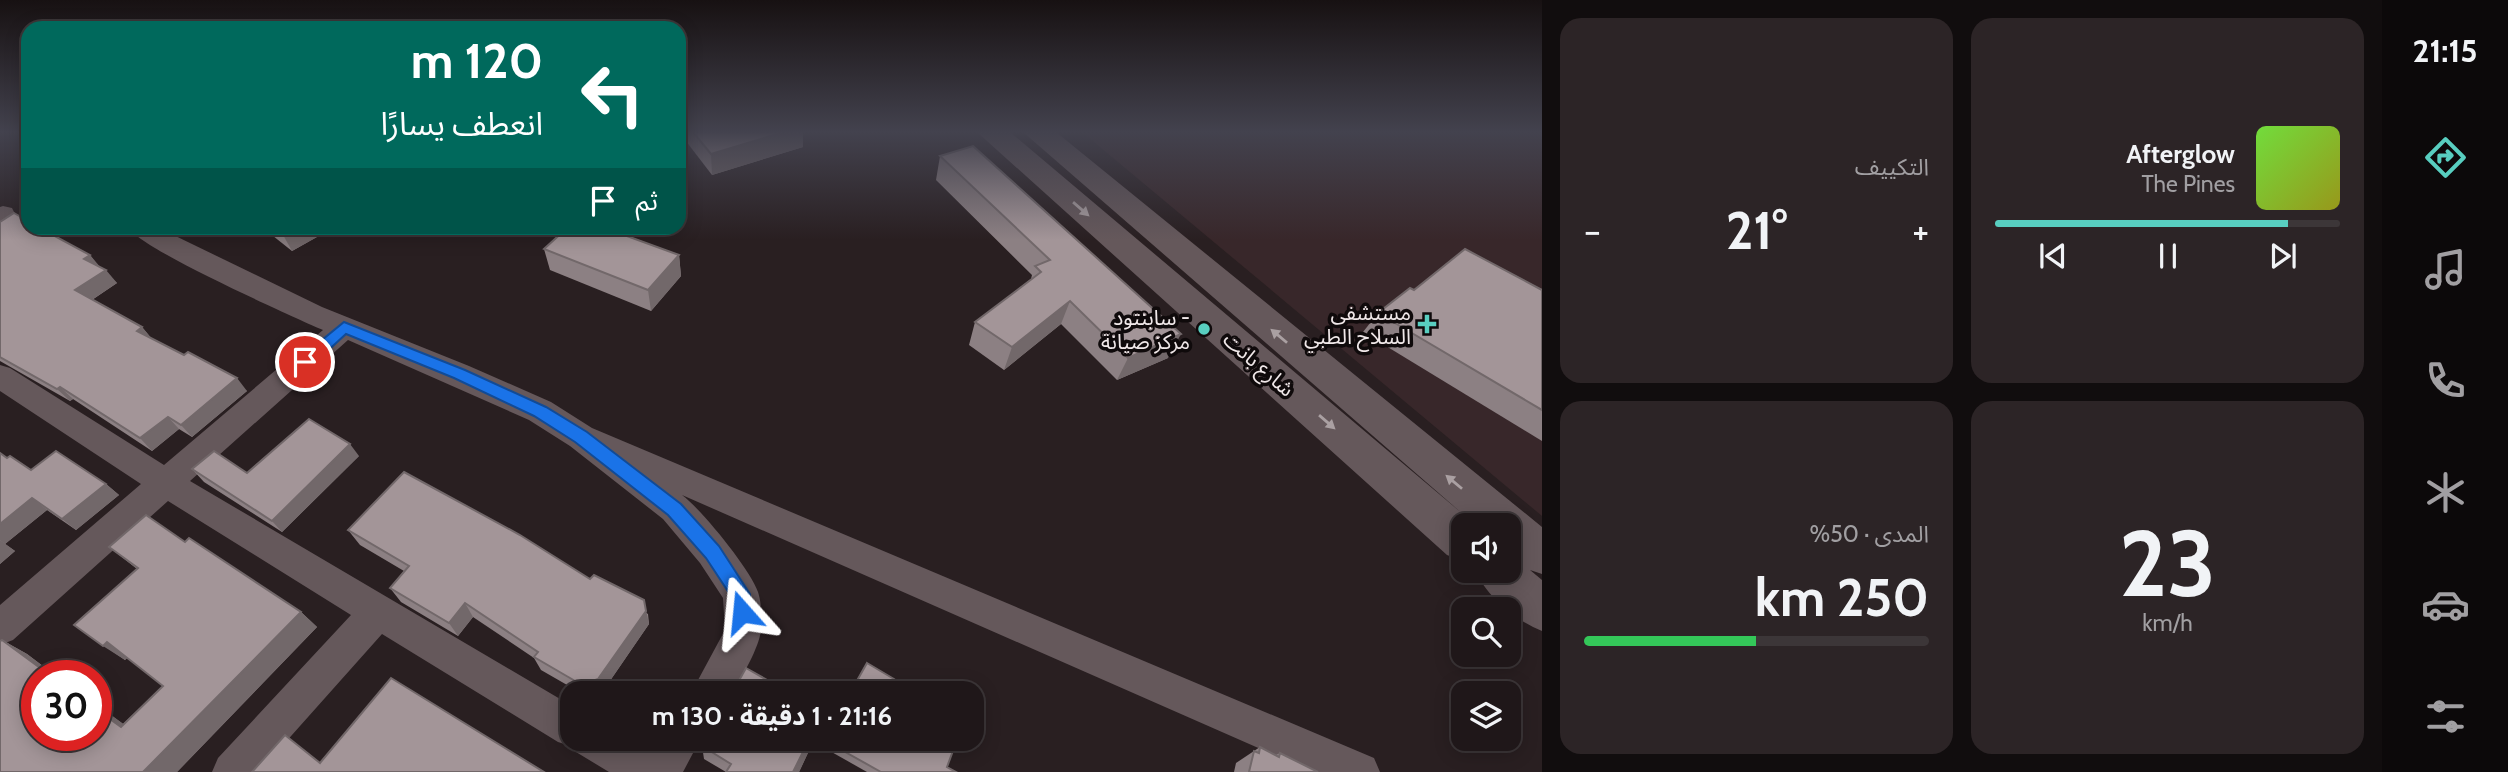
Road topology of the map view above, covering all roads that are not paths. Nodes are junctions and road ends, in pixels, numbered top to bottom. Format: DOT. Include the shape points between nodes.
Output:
graph roads {
  1 [pos="1033,168"];
  2 [pos="1081,168"];
  3 [pos="154,235"];
  4 [pos="344,327"];
  5 [pos="4,383"];
  6 [pos="581,437"];
  7 [pos="167,484"];
  8 [pos="1492,513"];
  9 [pos="1451,531"];
  10 [pos="1521,537"];
  11 [pos="1542,554"];
  12 [pos="1512,583"];
  13 [pos="1542,609"];
  14 [pos="377,612"];
  15 [pos="0,628"];
  16 [pos="717,681"];
  17 [pos="560,721"];
  18 [pos="673,751"];
  19 [pos="232,772"];
  20 [pos="660,772"];
  21 [pos="1360,772"];
  1 -- 9 [label="main road, شارع بانت, one-way"];
  8 -- 2 [label="main road, شارع بانت, one-way"];
  3 -- 4 [label="street"];
  4 -- 6 [label="street" via="529,406"];
  4 -- 7 [label="street"];
  5 -- 7 [label="street"];
  6 -- 16 [label="street" via="675,509 741,594 743,630"];
  6 -- 21 [label="street"];
  7 -- 14 [label="street"];
  7 -- 15 [label="street"];
  10 -- 11 [label="main road, شارع بانت"];
  12 -- 13 [label="main road"];
  14 -- 17 [label="street"];
  14 -- 19 [label="street"];
  18 -- 20 [label="street"];
}
